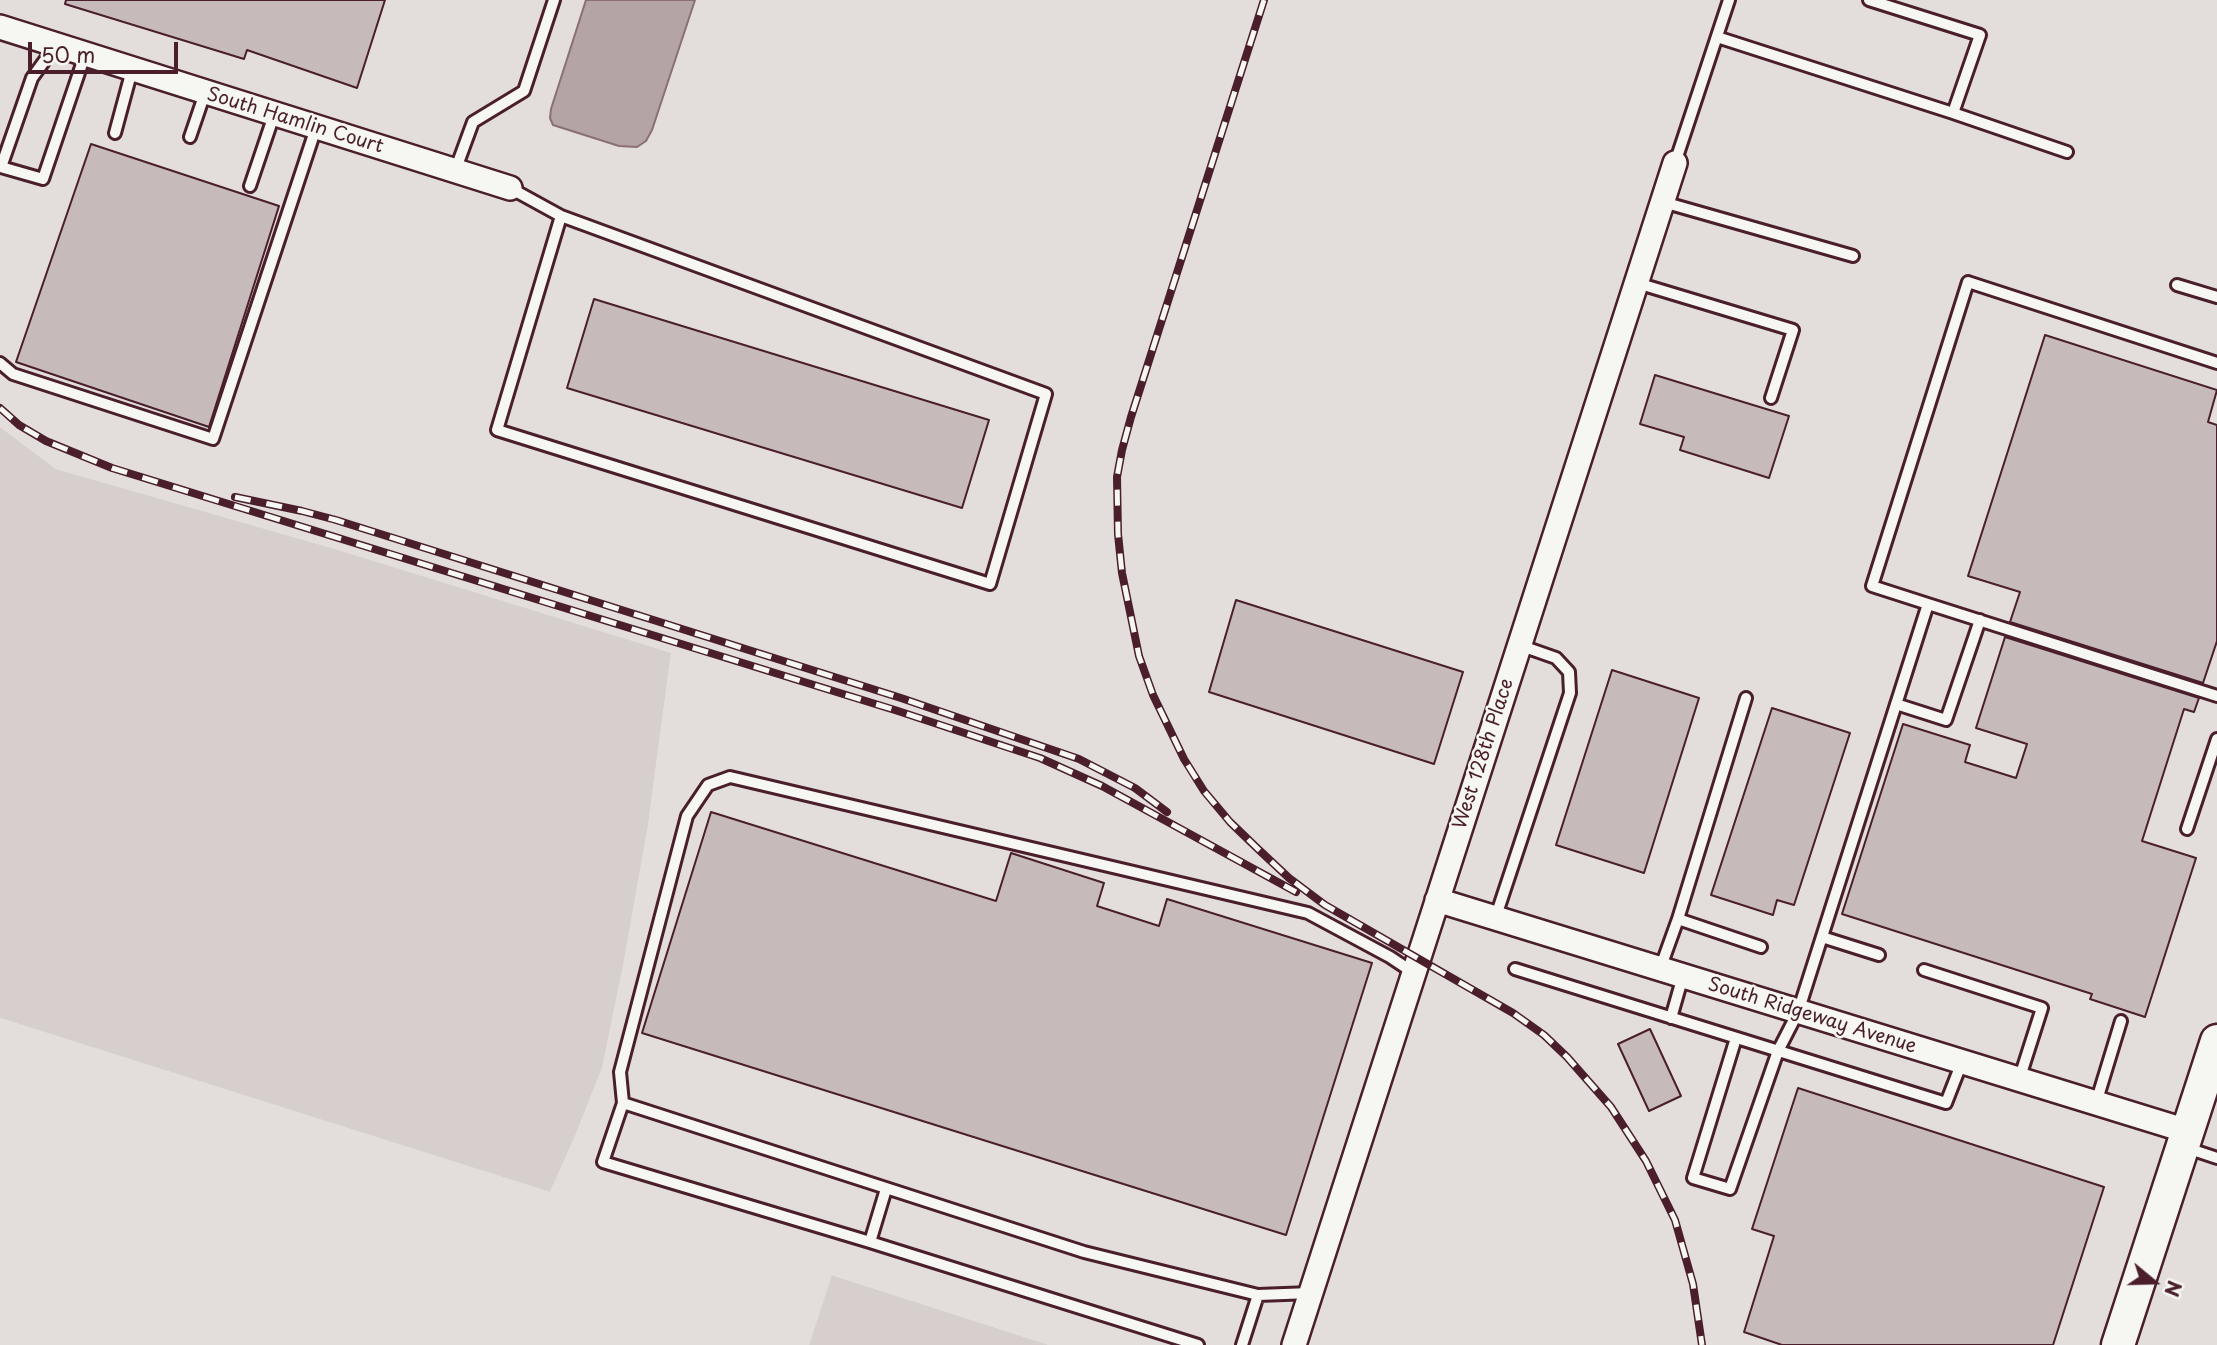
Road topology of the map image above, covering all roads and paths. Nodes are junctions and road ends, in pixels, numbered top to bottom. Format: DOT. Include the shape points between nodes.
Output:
graph roads {
  1 [pos="554,0"];
  2 [pos="1729,0"];
  3 [pos="1869,0"];
  4 [pos="0,27"];
  5 [pos="1717,37"];
  6 [pos="56,46"];
  7 [pos="85,55"];
  8 [pos="132,70"];
  9 [pos="205,93"];
  10 [pos="1953,113"];
  11 [pos="274,115"];
  12 [pos="316,128"];
  13 [pos="115,133"];
  14 [pos="190,137"];
  15 [pos="2067,152"];
  16 [pos="1675,163"];
  17 [pos="455,171"];
  18 [pos="250,186"];
  19 [pos="510,188"];
  20 [pos="1663,202"];
  21 [pos="561,216"];
  22 [pos="1853,256"];
  23 [pos="1637,283"];
  24 [pos="2177,285"];
  25 [pos="2217,297"];
  26 [pos="0,363"];
  27 [pos="2217,363"];
  28 [pos="1771,398"];
  29 [pos="1928,604"];
  30 [pos="1980,620"];
  31 [pos="1519,645"];
  32 [pos="2217,696"];
  33 [pos="1746,698"];
  34 [pos="1896,704"];
  35 [pos="2217,739"];
  36 [pos="2212,771"];
  37 [pos="2187,829"];
  38 [pos="1437,901"];
  39 [pos="1495,919"];
  40 [pos="1678,919"];
  41 [pos="1822,937"];
  42 [pos="1761,947"];
  43 [pos="1879,955"];
  44 [pos="1516,969"];
  45 [pos="1660,969"];
  46 [pos="1924,970"];
  47 [pos="1413,973"];
  48 [pos="1683,976"];
  49 [pos="1798,1012"];
  50 [pos="1671,1017"];
  51 [pos="2121,1021"];
  52 [pos="1737,1038"];
  53 [pos="2217,1041"];
  54 [pos="1778,1051"];
  55 [pos="1962,1062"];
  56 [pos="2019,1080"];
  57 [pos="623,1103"];
  58 [pos="2096,1103"];
  59 [pos="2184,1139"];
  60 [pos="2217,1158"];
  61 [pos="886,1189"];
  62 [pos="870,1242"];
  63 [pos="1311,1293"];
  64 [pos="1258,1295"];
  65 [pos="1198,1345"];
  66 [pos="1242,1345"];
  67 [pos="1294,1345"];
  68 [pos="2118,1345"];
  1 -- 17 [label="lane" via="524,91 473,122"];
  2 -- 5 [label="lane"];
  3 -- 10 [label="lane" via="1980,35"];
  4 -- 6 [label="street, South Hamlin Court"];
  5 -- 10 [label="lane"];
  5 -- 16 [label="lane"];
  6 -- 7 [label="street, South Hamlin Court"];
  6 -- 7 [label="lane" via="32,78 1,167 43,179"];
  7 -- 8 [label="street, South Hamlin Court"];
  8 -- 9 [label="street, South Hamlin Court"];
  8 -- 13 [label="lane"];
  9 -- 11 [label="street, South Hamlin Court"];
  9 -- 14 [label="lane"];
  10 -- 15 [label="lane"];
  11 -- 12 [label="street, South Hamlin Court"];
  11 -- 18 [label="lane"];
  12 -- 17 [label="street, South Hamlin Court"];
  12 -- 26 [label="lane" via="213,439 13,374"];
  16 -- 20 [label="street, West 128th Place"];
  17 -- 19 [label="street, South Hamlin Court"];
  19 -- 21 [label="lane"];
  20 -- 22 [label="lane"];
  20 -- 23 [label="street, West 128th Place"];
  21 -- 21 [label="lane" via="497,430 990,584 1046,394"];
  23 -- 28 [label="lane" via="1793,330"];
  23 -- 31 [label="street, West 128th Place"];
  24 -- 25 [label="lane"];
  27 -- 29 [label="lane" via="1968,282 1872,586"];
  29 -- 30 [label="lane"];
  29 -- 34 [label="lane"];
  30 -- 32 [label="lane"];
  30 -- 34 [label="lane" via="1946,720"];
  31 -- 38 [label="street, West 128th Place"];
  31 -- 39 [label="lane" via="1556,658 1569,672 1570,693"];
  33 -- 40 [label="lane"];
  34 -- 41 [label="lane"];
  35 -- 36 [label="lane"];
  36 -- 37 [label="lane"];
  38 -- 39 [label="street, South Ridgeway Avenue"];
  38 -- 47 [label="street, West 128th Place"];
  39 -- 45 [label="street, South Ridgeway Avenue"];
  40 -- 42 [label="lane"];
  40 -- 45 [label="lane"];
  41 -- 43 [label="lane"];
  41 -- 49 [label="lane"];
  44 -- 50 [label="lane"];
  45 -- 48 [label="street, South Ridgeway Avenue"];
  46 -- 56 [label="lane" via="2042,1008"];
  47 -- 57 [label="lane" via="1308,914 730,777 708,785 687,816 620,1072"];
  47 -- 63 [label="street, West 128th Place"];
  48 -- 49 [label="street, South Ridgeway Avenue"];
  48 -- 50 [label="lane"];
  49 -- 54 [label="lane"];
  49 -- 55 [label="street, South Ridgeway Avenue"];
  50 -- 52 [label="lane"];
  51 -- 58 [label="lane"];
  52 -- 54 [label="lane"];
  52 -- 54 [label="lane" via="1693,1178 1730,1189"];
  53 -- 59 [label="main road"];
  54 -- 55 [label="lane" via="1946,1103"];
  55 -- 56 [label="street, South Ridgeway Avenue"];
  56 -- 58 [label="street, South Ridgeway Avenue"];
  57 -- 61 [label="lane"];
  57 -- 62 [label="lane" via="603,1162"];
  58 -- 59 [label="street, South Ridgeway Avenue"];
  59 -- 60 [label="lane"];
  59 -- 68 [label="main road"];
  61 -- 62 [label="lane"];
  61 -- 64 [label="lane" via="1084,1252"];
  62 -- 65 [label="lane"];
  63 -- 64 [label="lane"];
  63 -- 67 [label="street, West 128th Place"];
  64 -- 66 [label="lane"];
}
